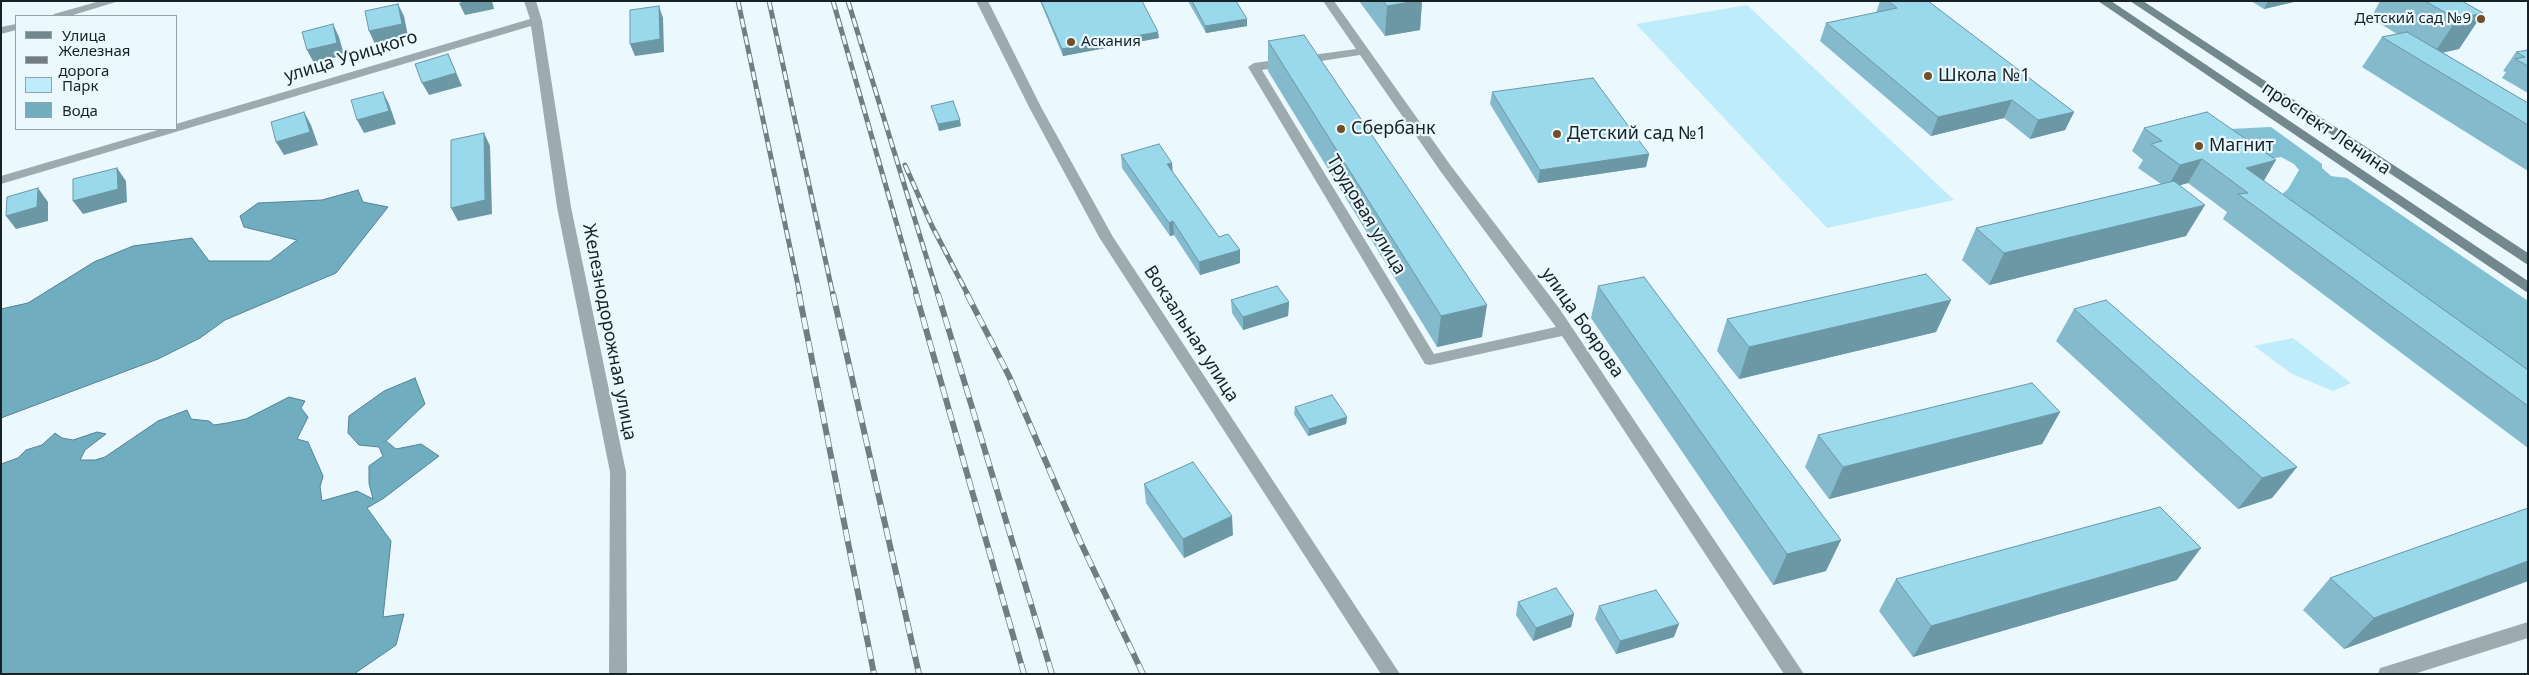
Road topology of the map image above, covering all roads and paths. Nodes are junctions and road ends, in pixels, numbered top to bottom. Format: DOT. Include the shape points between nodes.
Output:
graph roads {
  1 [pos="114,1"];
  2 [pos="530,1"];
  3 [pos="982,1"];
  4 [pos="1328,1"];
  5 [pos="2103,1"];
  6 [pos="2136,1"];
  7 [pos="62,15"];
  8 [pos="536,21"];
  9 [pos="15,27"];
  10 [pos="1,31"];
  11 [pos="1365,51"];
  12 [pos="178,127"];
  13 [pos="168,130"];
  14 [pos="1,180"];
  15 [pos="2528,260"];
  16 [pos="2528,288"];
  17 [pos="1566,330"];
  18 [pos="2528,630"];
  19 [pos="618,674"];
  20 [pos="1392,674"];
  21 [pos="1795,674"];
  22 [pos="2388,674"];
  1 -- 7 [label="street"];
  2 -- 8 [label="street, Железнодорожная улица"];
  3 -- 20 [label="street, Вокзальная улица" via="1038,114 1106,237"];
  4 -- 11 [label="street, улица Боярова"];
  5 -- 16 [label="main road, проспект Ленина"];
  6 -- 15 [label="main road, проспект Ленина"];
  8 -- 12 [label="street, улица Урицкого"];
  8 -- 19 [label="street, Железнодорожная улица" via="564,207 618,472"];
  9 -- 10 [label="street"];
  11 -- 17 [label="street, улица Боярова" via="1446,169"];
  11 -- 17 [label="street, Трудовая улица" via="1254,67 1430,360"];
  13 -- 14 [label="street, улица Урицкого"];
  17 -- 21 [label="street, улица Боярова"];
  18 -- 22 [label="street"];
}
